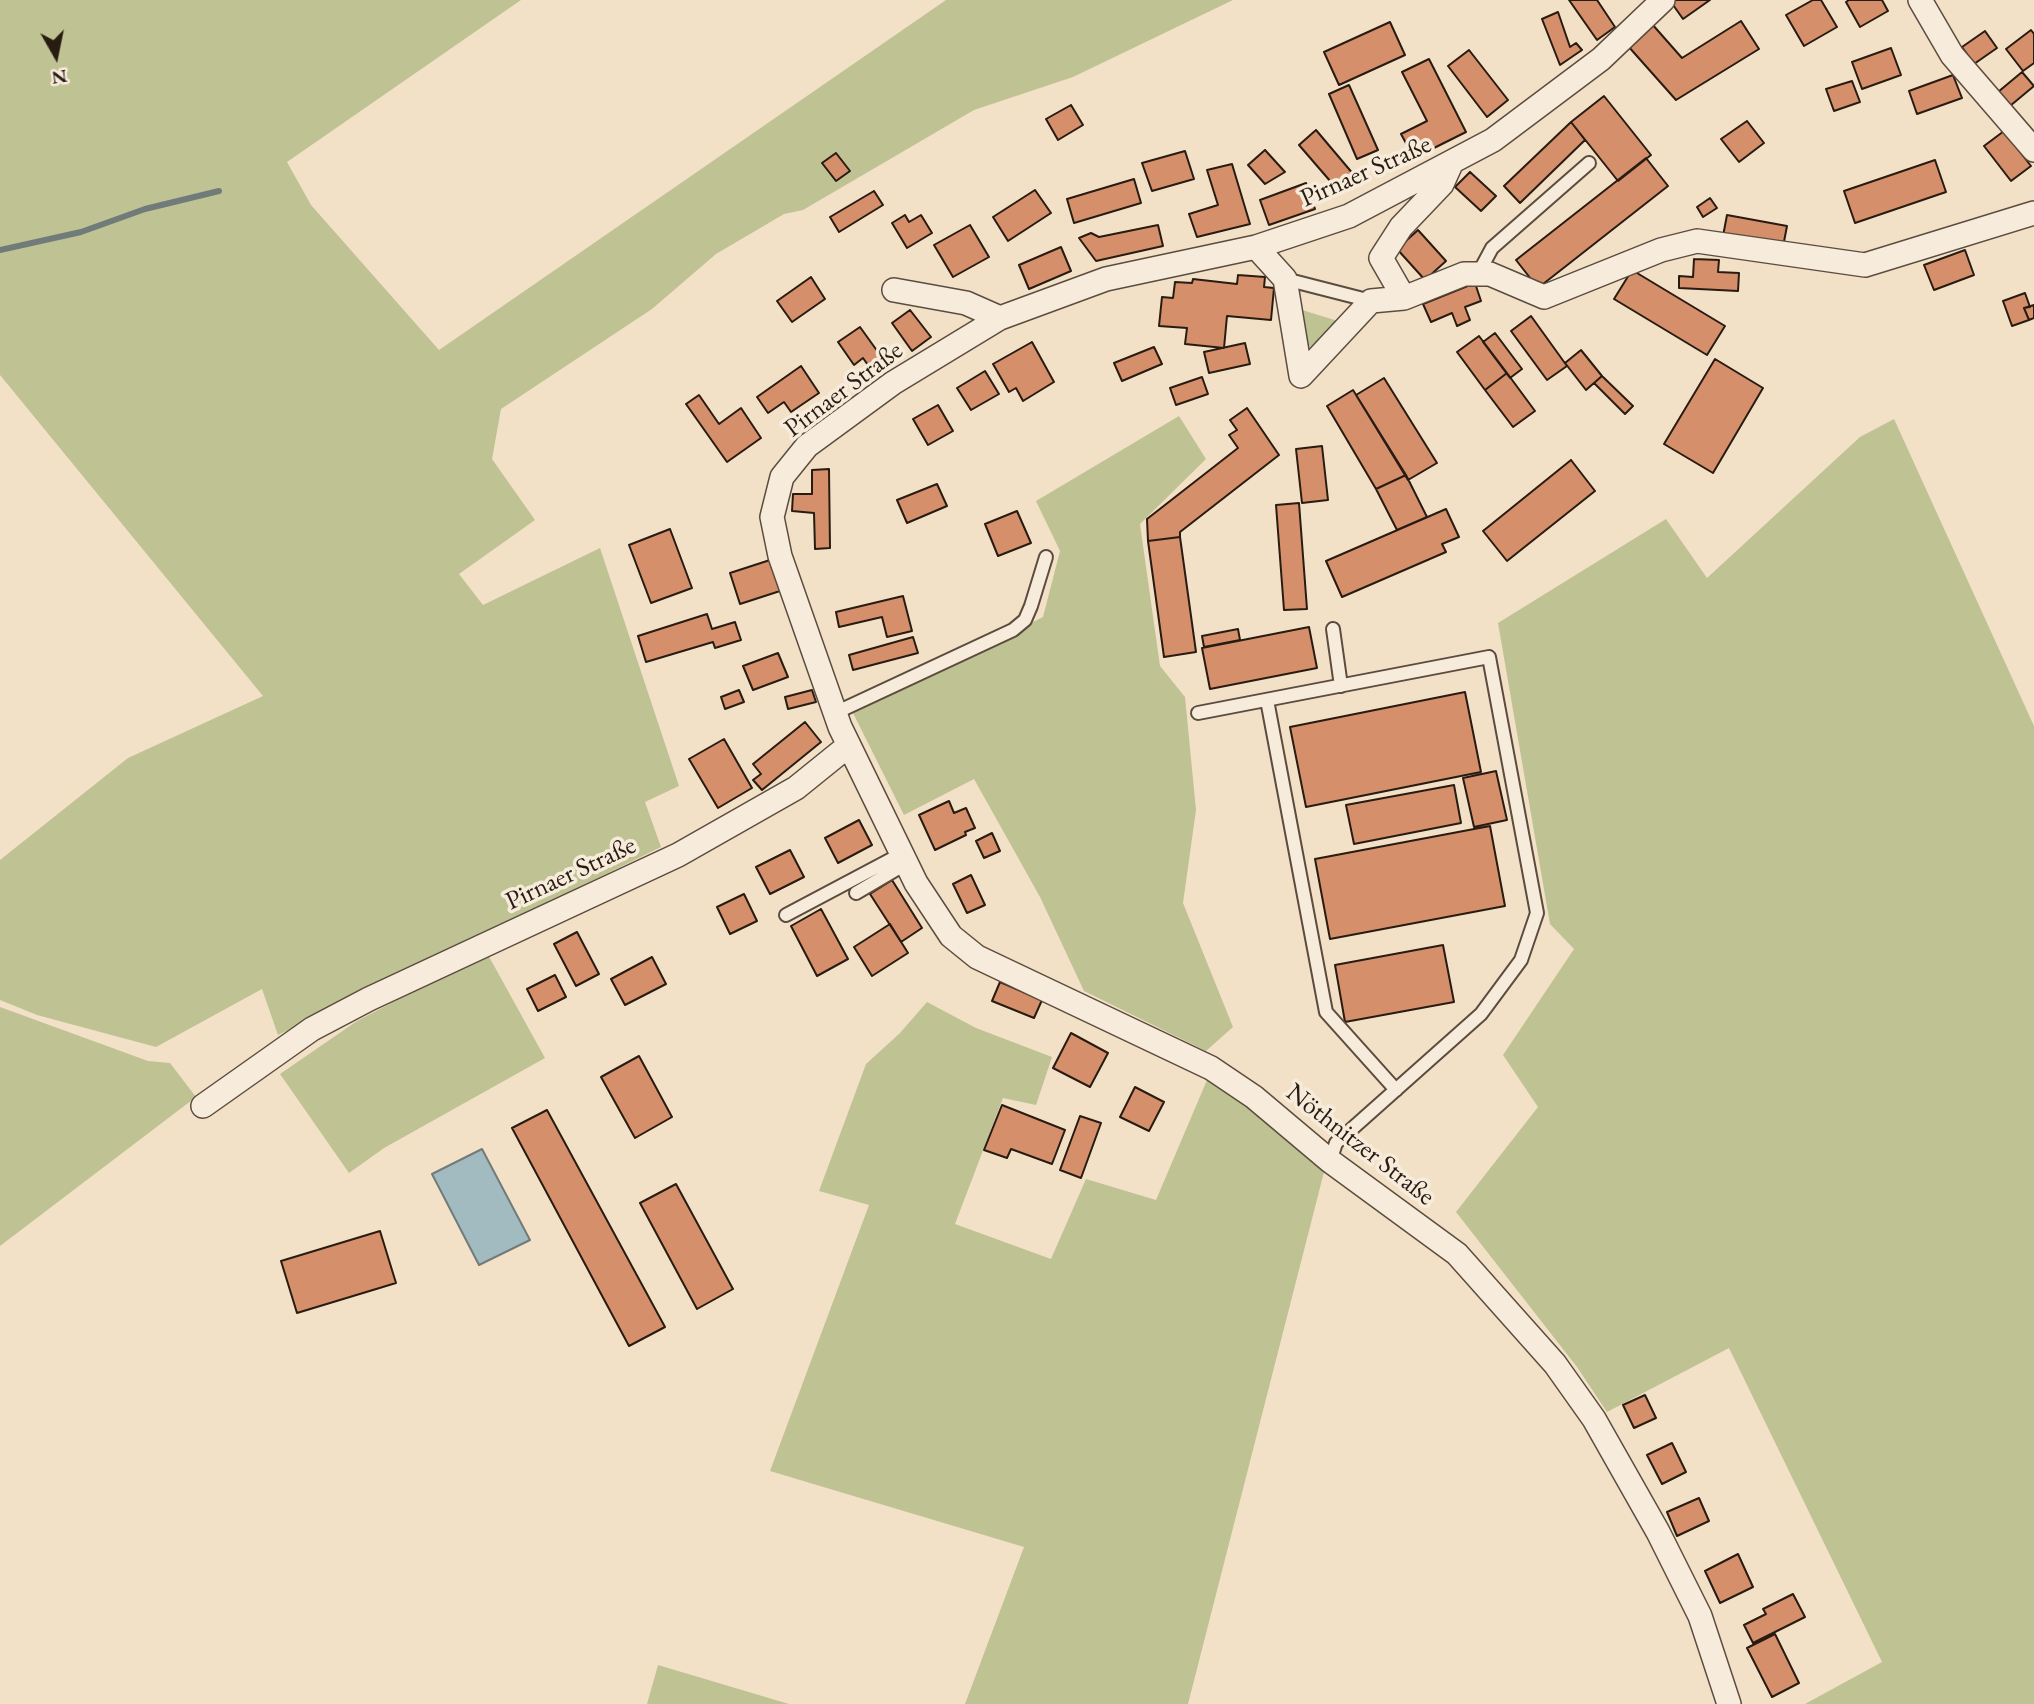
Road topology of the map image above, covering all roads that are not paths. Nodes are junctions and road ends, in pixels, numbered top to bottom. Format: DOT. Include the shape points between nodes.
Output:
graph roads {
  1 [pos="1663,0"];
  2 [pos="1920,0"];
  3 [pos="2034,150"];
  4 [pos="1589,163"];
  5 [pos="1451,164"];
  6 [pos="2034,213"];
  7 [pos="1256,247"];
  8 [pos="1478,274"];
  9 [pos="1285,279"];
  10 [pos="894,290"];
  11 [pos="1404,298"];
  12 [pos="1371,301"];
  13 [pos="1000,318"];
  14 [pos="1046,557"];
  15 [pos="1333,629"];
  16 [pos="1341,686"];
  17 [pos="1267,700"];
  18 [pos="835,713"];
  19 [pos="1198,713"];
  20 [pos="848,746"];
  21 [pos="905,858"];
  22 [pos="856,893"];
  23 [pos="786,915"];
  24 [pos="1396,1090"];
  25 [pos="204,1106"];
  26 [pos="1330,1161"];
  27 [pos="1729,1704"];
  1 -- 5 [label="street, Pirnaer Straße" via="1601,59 1493,140"];
  2 -- 3 [label="street" via="1952,55"];
  4 -- 8 [label="lane" via="1492,248"];
  5 -- 7 [label="street, Pirnaer Straße" via="1349,216"];
  5 -- 11 [label="street" via="1442,184 1401,227 1381,258"];
  6 -- 8 [label="street" via="1865,265 1697,241 1661,250 1544,297 1490,274"];
  7 -- 9 [label="street"];
  7 -- 13 [label="street, Pirnaer Straße" via="1106,279"];
  8 -- 11 [label="street" via="1464,274"];
  9 -- 12 [label="lane"];
  9 -- 12 [label="street" via="1301,376"];
  10 -- 13 [label="street" via="966,303"];
  11 -- 12 [label="street"];
  13 -- 18 [label="street, Pirnaer Straße" via="893,383 807,446 782,477 772,517 780,556"];
  14 -- 18 [label="lane" via="1025,620 1013,630"];
  15 -- 16 [label="lane"];
  16 -- 17 [label="lane"];
  16 -- 24 [label="lane" via="1489,657 1537,913 1521,960 1481,1014"];
  17 -- 19 [label="lane"];
  17 -- 24 [label="lane" via="1326,1012"];
  18 -- 20 [label="street, Pirnaer Straße"];
  20 -- 21 [label="street, Nöthnitzer Straße"];
  20 -- 25 [label="street, Pirnaer Straße" via="796,788 678,855 312,1029"];
  21 -- 22 [label="lane"];
  21 -- 23 [label="lane"];
  21 -- 26 [label="street, Nöthnitzer Straße" via="951,936 977,957 1211,1068 1254,1097"];
  24 -- 26 [label="lane" via="1336,1143"];
  26 -- 27 [label="street, Nöthnitzer Straße" via="1457,1254 1555,1364 1594,1419 1658,1532 1700,1616"];
}
